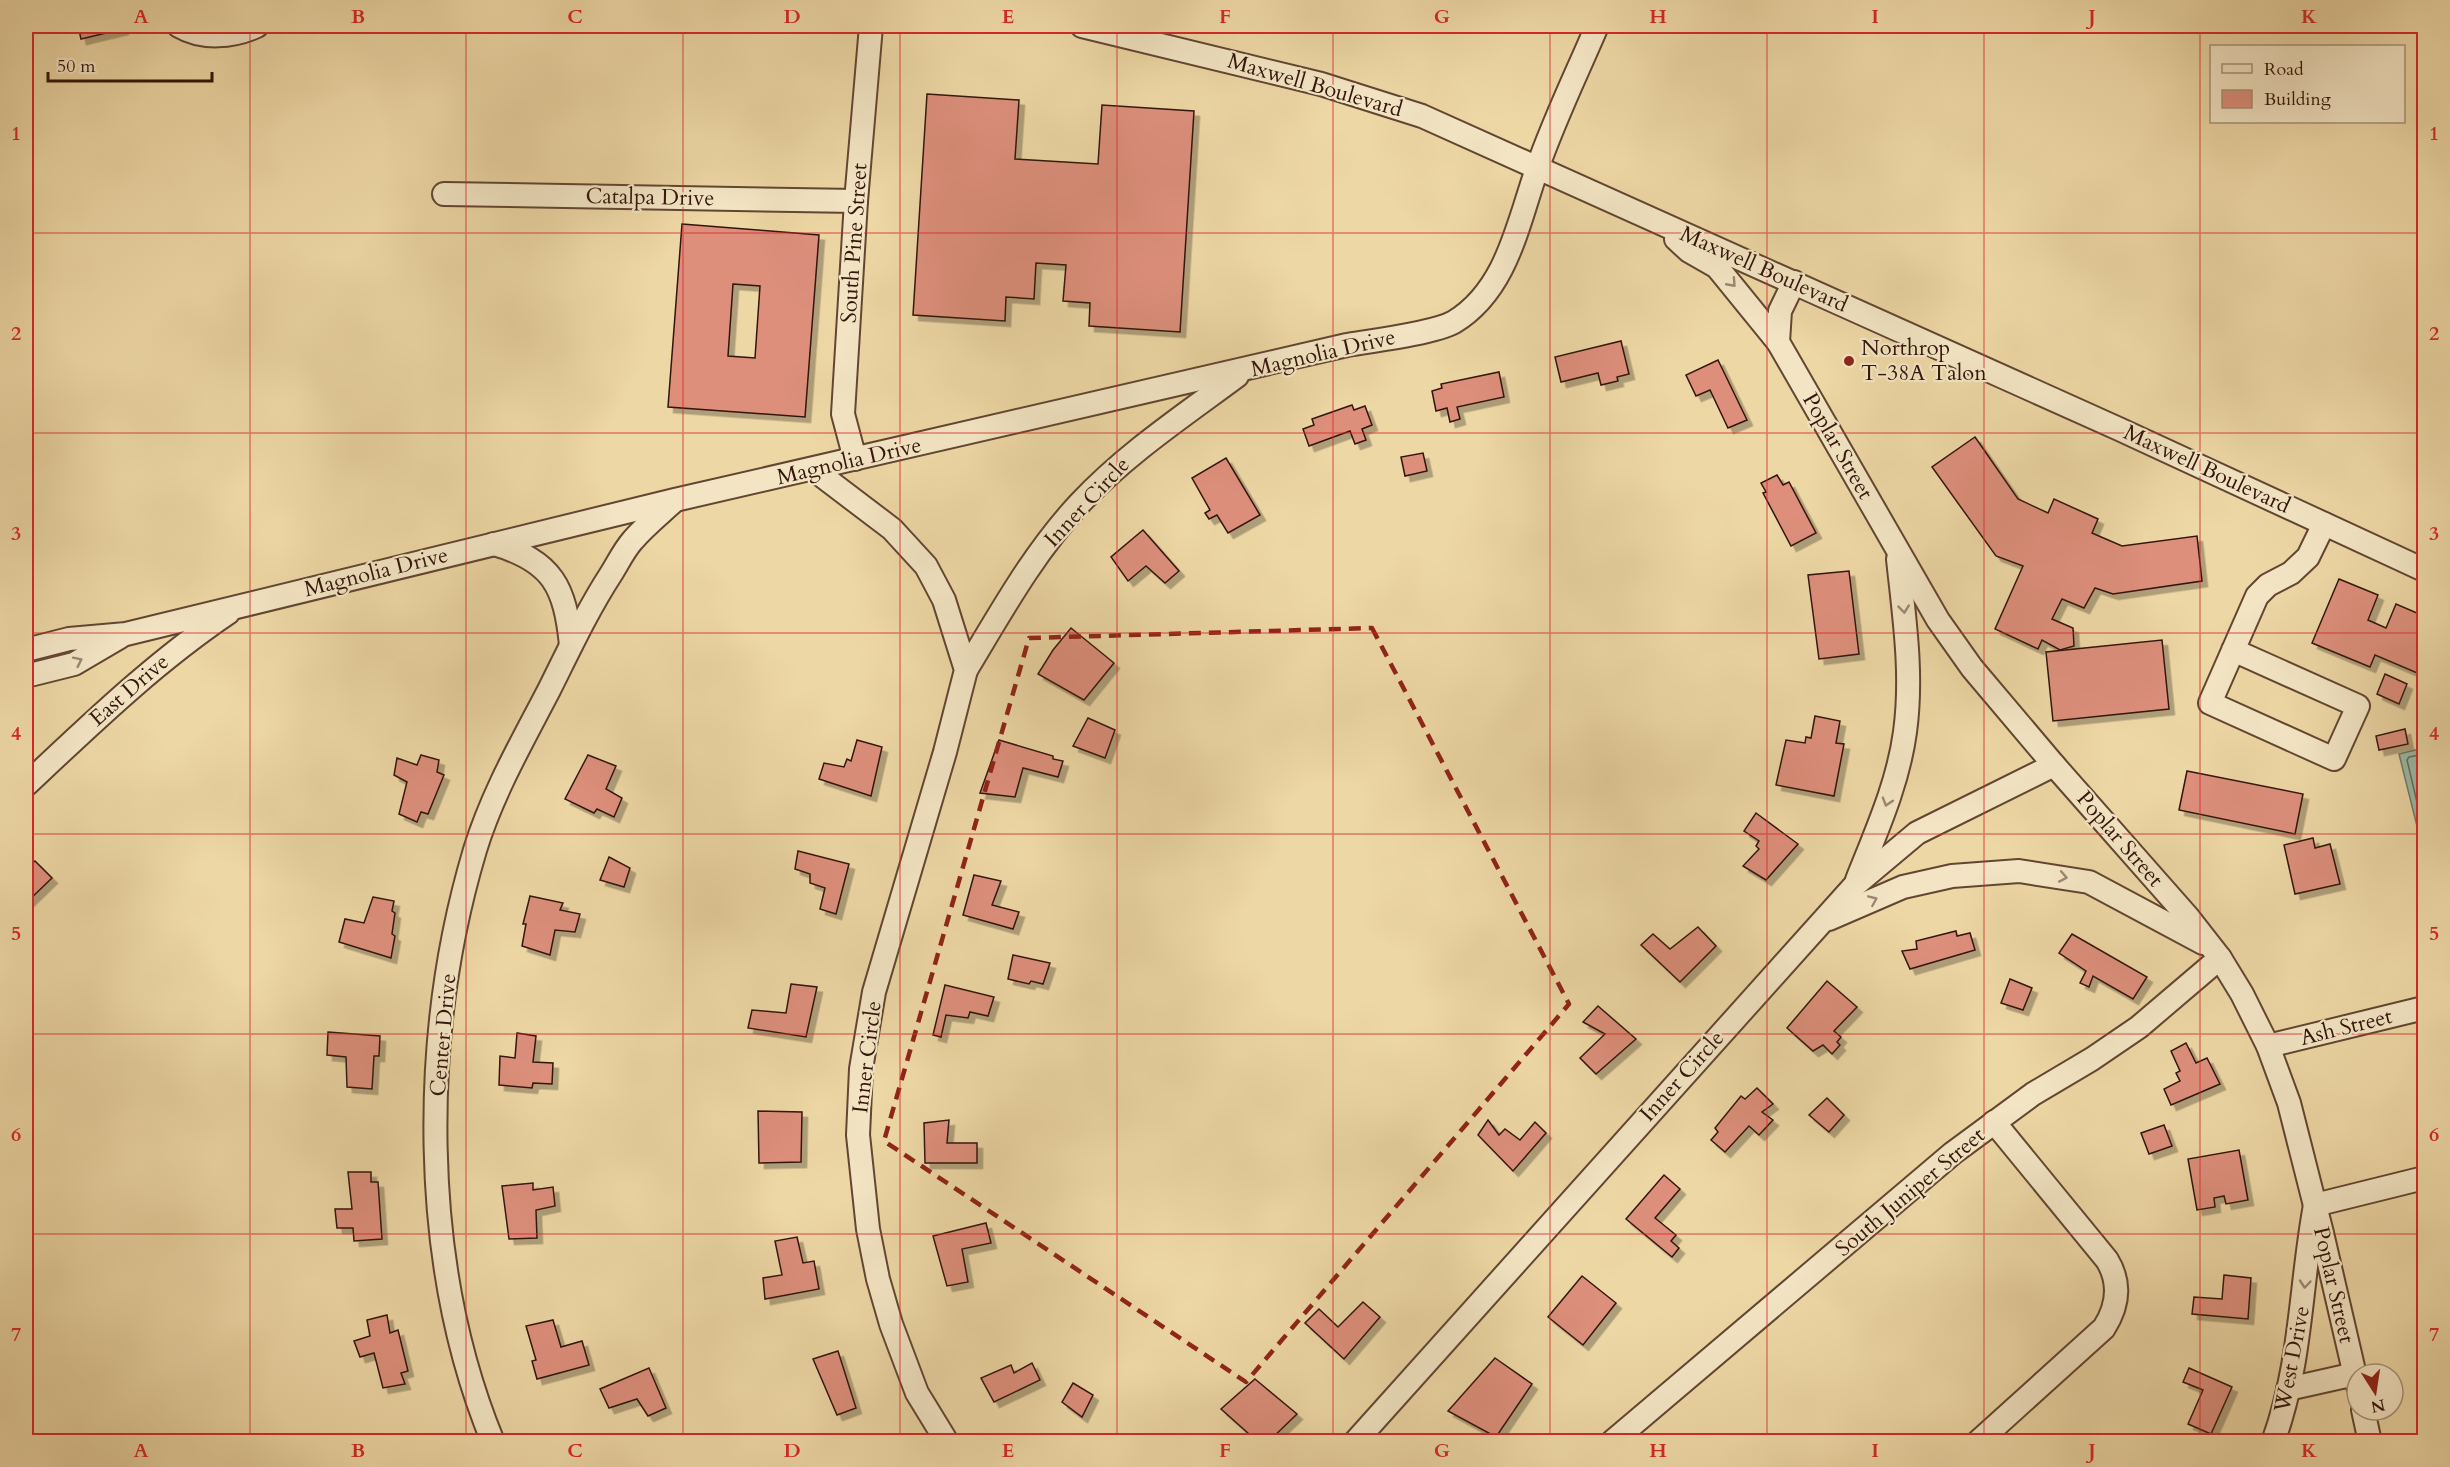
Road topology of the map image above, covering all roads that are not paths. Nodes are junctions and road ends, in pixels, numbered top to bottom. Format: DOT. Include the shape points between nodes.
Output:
graph roads {
  1 [pos="179,26"];
  2 [pos="257,26"];
  3 [pos="871,26"];
  4 [pos="1082,26"];
  5 [pos="1597,26"];
  6 [pos="1537,169"];
  7 [pos="444,194"];
  8 [pos="856,201"];
  9 [pos="1655,219"];
  10 [pos="1794,282"];
  11 [pos="1778,342"];
  12 [pos="1246,370"];
  13 [pos="855,459"];
  14 [pos="813,469"];
  15 [pos="675,500"];
  16 [pos="2324,524"];
  17 [pos="494,544"];
  18 [pos="1898,551"];
  19 [pos="2424,570"];
  20 [pos="240,605"];
  21 [pos="126,634"];
  22 [pos="571,646"];
  23 [pos="26,650"];
  24 [pos="2233,650"];
  25 [pos="966,670"];
  26 [pos="26,676"];
  27 [pos="2054,765"];
  28 [pos="26,784"];
  29 [pos="1855,885"];
  30 [pos="1819,923"];
  31 [pos="2215,953"];
  32 [pos="2424,1008"];
  33 [pos="2268,1046"];
  34 [pos="1994,1122"];
  35 [pos="2424,1178"];
  36 [pos="2315,1205"];
  37 [pos="2352,1362"];
  38 [pos="2345,1381"];
  39 [pos="2288,1389"];
  40 [pos="2366,1422"];
  41 [pos="493,1442"];
  42 [pos="947,1442"];
  43 [pos="1354,1442"];
  44 [pos="1612,1442"];
  45 [pos="1978,1442"];
  46 [pos="2273,1442"];
  47 [pos="2370,1442"];
  1 -- 2 [label="street" via="196,33 224,36"];
  3 -- 8 [label="street, South Pine Street"];
  4 -- 6 [label="street, Maxwell Boulevard" via="1322,84 1422,116"];
  5 -- 6 [label="street, Magnolia Drive"];
  6 -- 9 [label="street, Maxwell Boulevard"];
  6 -- 12 [label="street, Magnolia Drive" via="1497,280 1485,297 1451,324"];
  7 -- 8 [label="street, Catalpa Drive"];
  8 -- 13 [label="street, South Pine Street" via="843,414"];
  9 -- 10 [label="street, Maxwell Boulevard"];
  9 -- 11 [label="street, Poplar Street, one-way" via="1689,251 1717,267"];
  10 -- 11 [label="street" via="1780,311"];
  10 -- 16 [label="street, Maxwell Boulevard"];
  11 -- 18 [label="street, Poplar Street"];
  12 -- 13 [label="street, Magnolia Drive"];
  12 -- 25 [label="street, Inner Circle" via="1130,456 1080,503 1029,566"];
  13 -- 14 [label="street, Magnolia Drive"];
  14 -- 15 [label="street, Magnolia Drive"];
  14 -- 25 [label="street" via="892,529 926,566 944,600"];
  15 -- 17 [label="street, Magnolia Drive"];
  15 -- 22 [label="street, Center Drive" via="632,541 589,607"];
  16 -- 19 [label="street, Maxwell Boulevard"];
  16 -- 24 [label="street" via="2308,557 2257,596"];
  17 -- 20 [label="street, Magnolia Drive"];
  17 -- 22 [label="street" via="519,551 550,576 568,612"];
  18 -- 27 [label="street, Poplar Street" via="1965,658"];
  18 -- 29 [label="street, one-way" via="1907,641 1905,733 1884,811"];
  20 -- 21 [label="street, Magnolia Drive"];
  20 -- 28 [label="street, East Drive" via="131,686"];
  21 -- 23 [label="street, Magnolia Drive" via="69,639"];
  26 -- 21 [label="street, Magnolia Drive, one-way" via="74,664"];
  22 -- 41 [label="street, Center Drive" via="498,790 476,848 446,982 436,1080 436,1166 444,1257 462,1346"];
  24 -- 24 [label="street" via="2210,703 2334,759 2358,706"];
  25 -- 42 [label="street, Inner Circle" via="874,992 861,1069 858,1136 868,1229 891,1324 917,1393"];
  27 -- 29 [label="street, Inner Circle" via="1917,833"];
  27 -- 31 [label="street, Poplar Street"];
  29 -- 30 [label="street, Inner Circle"];
  30 -- 31 [label="street, one-way" via="1903,887 1952,876 2019,871 2089,882"];
  30 -- 43 [label="street, Inner Circle"];
  31 -- 33 [label="street, Poplar Street" via="2242,994"];
  31 -- 34 [label="street, South Juniper Street" via="2139,1027"];
  32 -- 33 [label="street, Ash Street"];
  33 -- 36 [label="street, Poplar Street" via="2289,1103"];
  34 -- 44 [label="street, South Juniper Street"];
  34 -- 45 [label="street" via="2107,1260 2117,1286 2116,1304 2104,1328"];
  35 -- 36 [label="street"];
  36 -- 37 [label="street, Poplar Street"];
  36 -- 39 [label="street, West Drive, one-way" via="2296,1358"];
  38 -- 39 [label="street"];
  39 -- 46 [label="street, West Drive"];
  40 -- 47 [label="street"];
}
